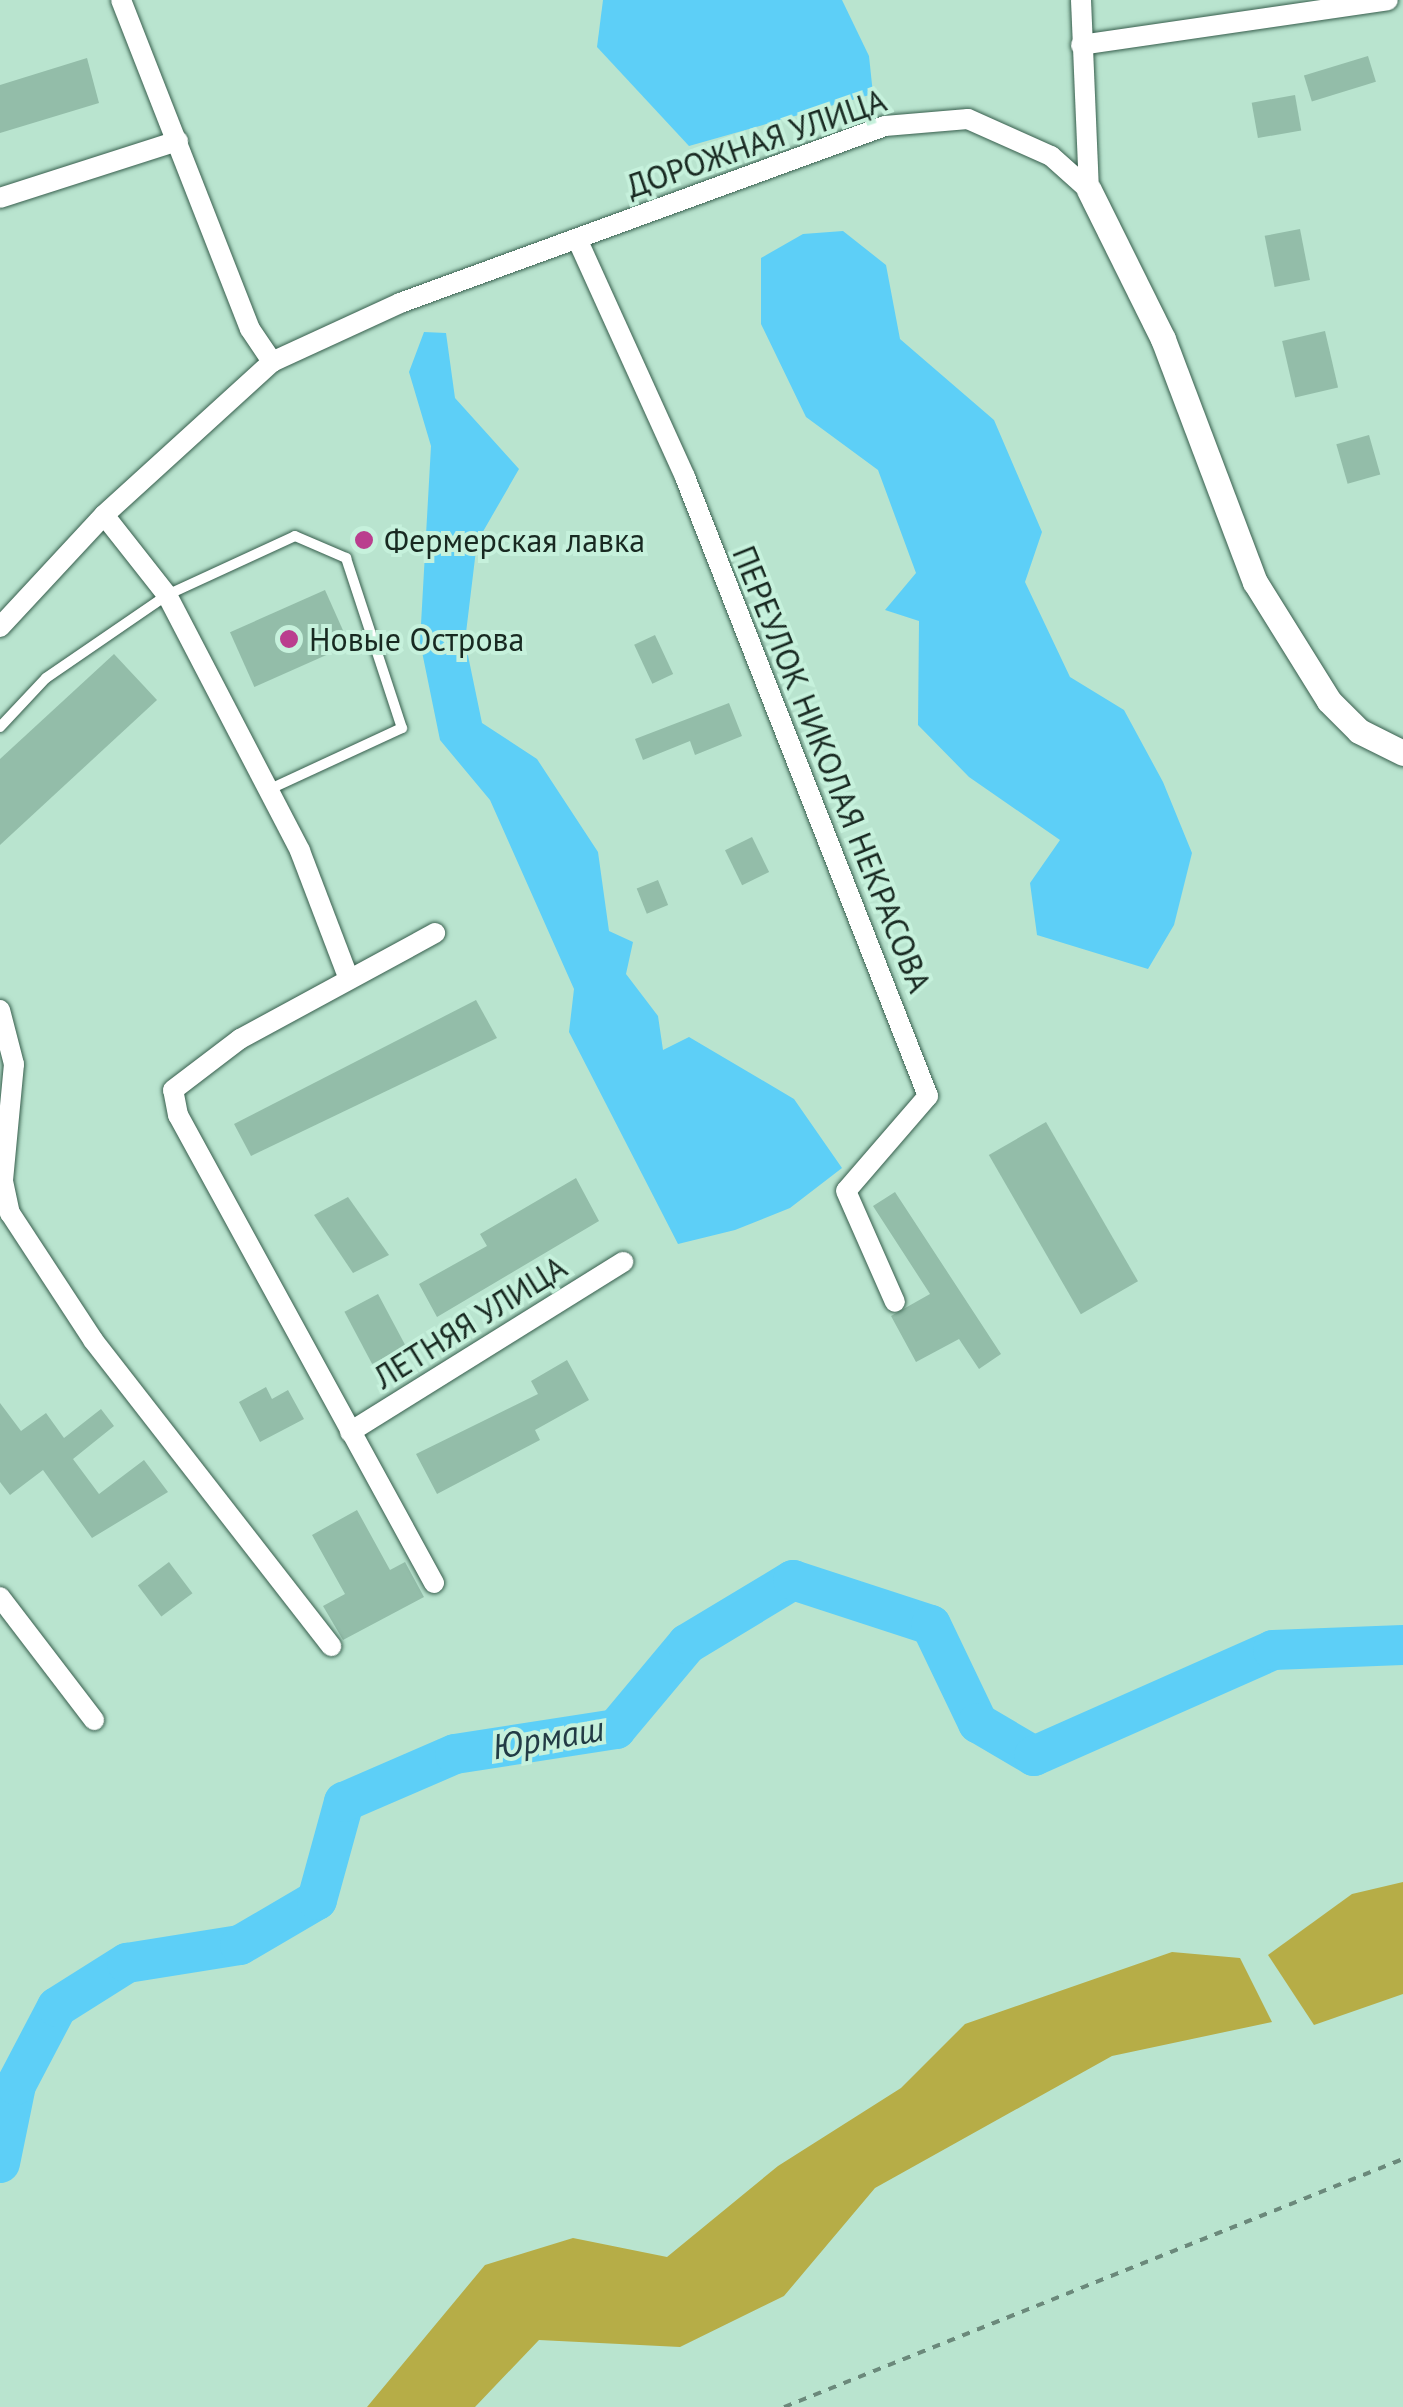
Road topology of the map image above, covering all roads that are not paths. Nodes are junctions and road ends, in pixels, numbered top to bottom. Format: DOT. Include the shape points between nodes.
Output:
graph roads {
  1 [pos="121,0"];
  2 [pos="1081,0"];
  3 [pos="1388,0"];
  4 [pos="1082,45"];
  5 [pos="178,142"];
  6 [pos="1089,190"];
  7 [pos="0,198"];
  8 [pos="578,241"];
  9 [pos="272,362"];
  10 [pos="104,515"];
  11 [pos="167,595"];
  12 [pos="0,627"];
  13 [pos="0,727"];
  14 [pos="1403,753"];
  15 [pos="270,789"];
  16 [pos="436,932"];
  17 [pos="349,979"];
  18 [pos="0,1010"];
  19 [pos="622,1262"];
  20 [pos="895,1302"];
  21 [pos="350,1432"];
  22 [pos="434,1583"];
  23 [pos="0,1597"];
  24 [pos="332,1646"];
  25 [pos="94,1720"];
  1 -- 5 [label="street"];
  2 -- 4 [label="street"];
  3 -- 4 [label="street"];
  4 -- 6 [label="street"];
  5 -- 7 [label="street"];
  5 -- 9 [label="street"];
  6 -- 8 [label="street, ДОРОЖНАЯ УЛИЦА" via="1051,156 968,119 884,126"];
  6 -- 14 [label="street, ДОРОЖНАЯ УЛИЦА" via="1163,339 1255,582 1328,701 1359,731"];
  8 -- 9 [label="street, ДОРОЖНАЯ УЛИЦА" via="400,303"];
  8 -- 20 [label="street, ПЕРЕУЛОК НИКОЛАЯ НЕКРАСОВА" via="684,477 928,1096 846,1191"];
  9 -- 10 [label="street, ДОРОЖНАЯ УЛИЦА"];
  10 -- 11 [label="street"];
  10 -- 12 [label="street, ДОРОЖНАЯ УЛИЦА"];
  11 -- 13 [label="lane" via="46,678"];
  11 -- 15 [label="street"];
  11 -- 15 [label="lane" via="294,536 346,558 402,728"];
  15 -- 17 [label="street"];
  16 -- 17 [label="street"];
  17 -- 21 [label="street" via="172,1090 178,1115"];
  18 -- 24 [label="street" via="14,1064 2,1180 10,1213 93,1340"];
  19 -- 21 [label="street, ЛЕТНЯЯ УЛИЦА"];
  21 -- 22 [label="street"];
  23 -- 25 [label="street"];
}
